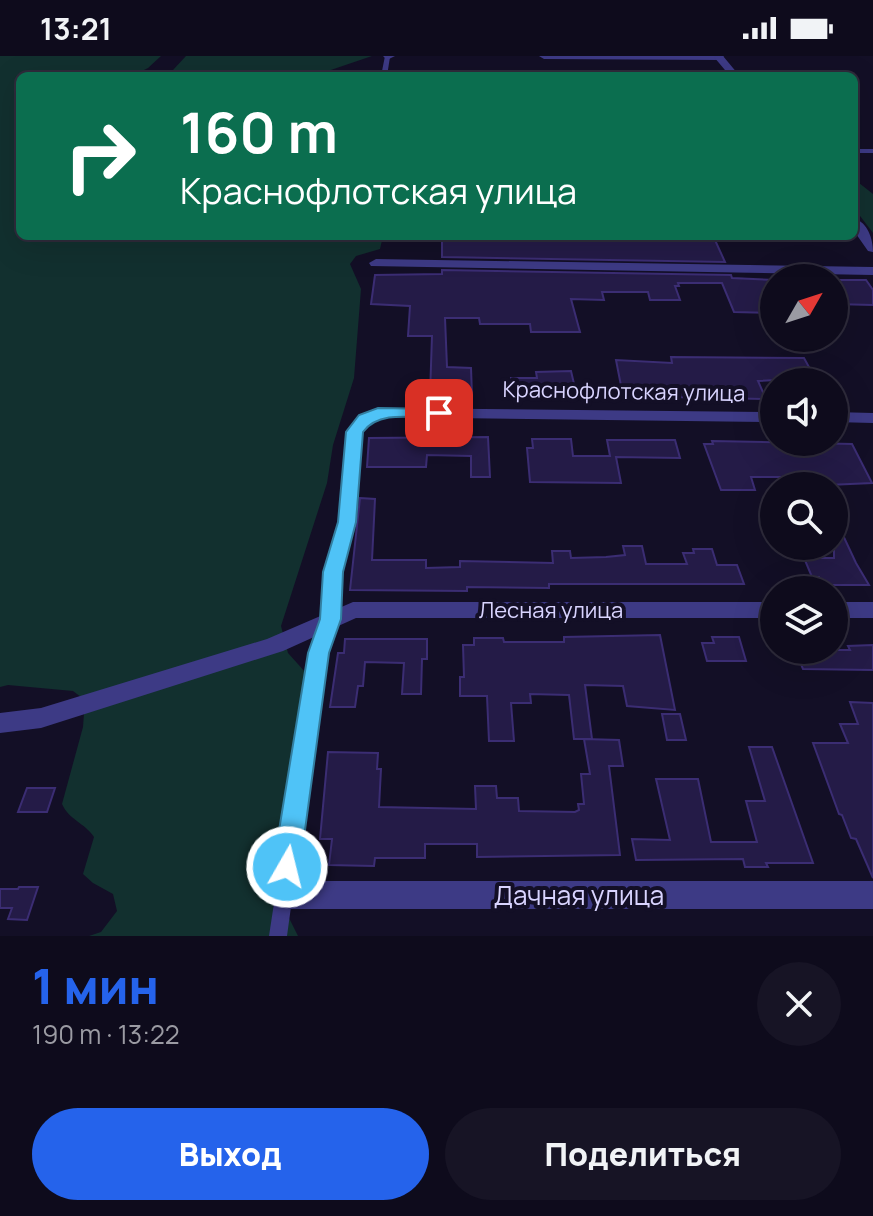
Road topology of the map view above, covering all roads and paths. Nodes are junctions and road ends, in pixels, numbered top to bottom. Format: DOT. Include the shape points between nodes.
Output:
graph roads {
  1 [pos="544,56"];
  2 [pos="719,56"];
  3 [pos="732,56"];
  4 [pos="732,72"];
  5 [pos="858,227"];
  6 [pos="873,248"];
  7 [pos="376,263"];
  8 [pos="873,271"];
  9 [pos="378,413"];
  10 [pos="760,417"];
  11 [pos="848,417"];
  12 [pos="873,418"];
  13 [pos="760,610"];
  14 [pos="848,610"];
  15 [pos="873,610"];
  16 [pos="331,619"];
  17 [pos="0,723"];
  18 [pos="285,895"];
  19 [pos="873,895"];
  20 [pos="278,936"];
  1 -- 2 [label="street"];
  2 -- 3 [label="street"];
  2 -- 4 [label="street"];
  5 -- 6 [label="street"];
  7 -- 8 [label="street"];
  9 -- 10 [label="street, Краснофлотская улица"];
  9 -- 16 [label="lane" via="365,418 354,432 350,503 333,572"];
  11 -- 12 [label="street"];
  13 -- 16 [label="street, Лесная улица" via="353,610"];
  14 -- 15 [label="street"];
  16 -- 17 [label="street, Лесная улица" via="252,652 41,718"];
  16 -- 18 [label="lane" via="319,653"];
  18 -- 19 [label="street, Дачная улица"];
  18 -- 20 [label="lane"];
}
